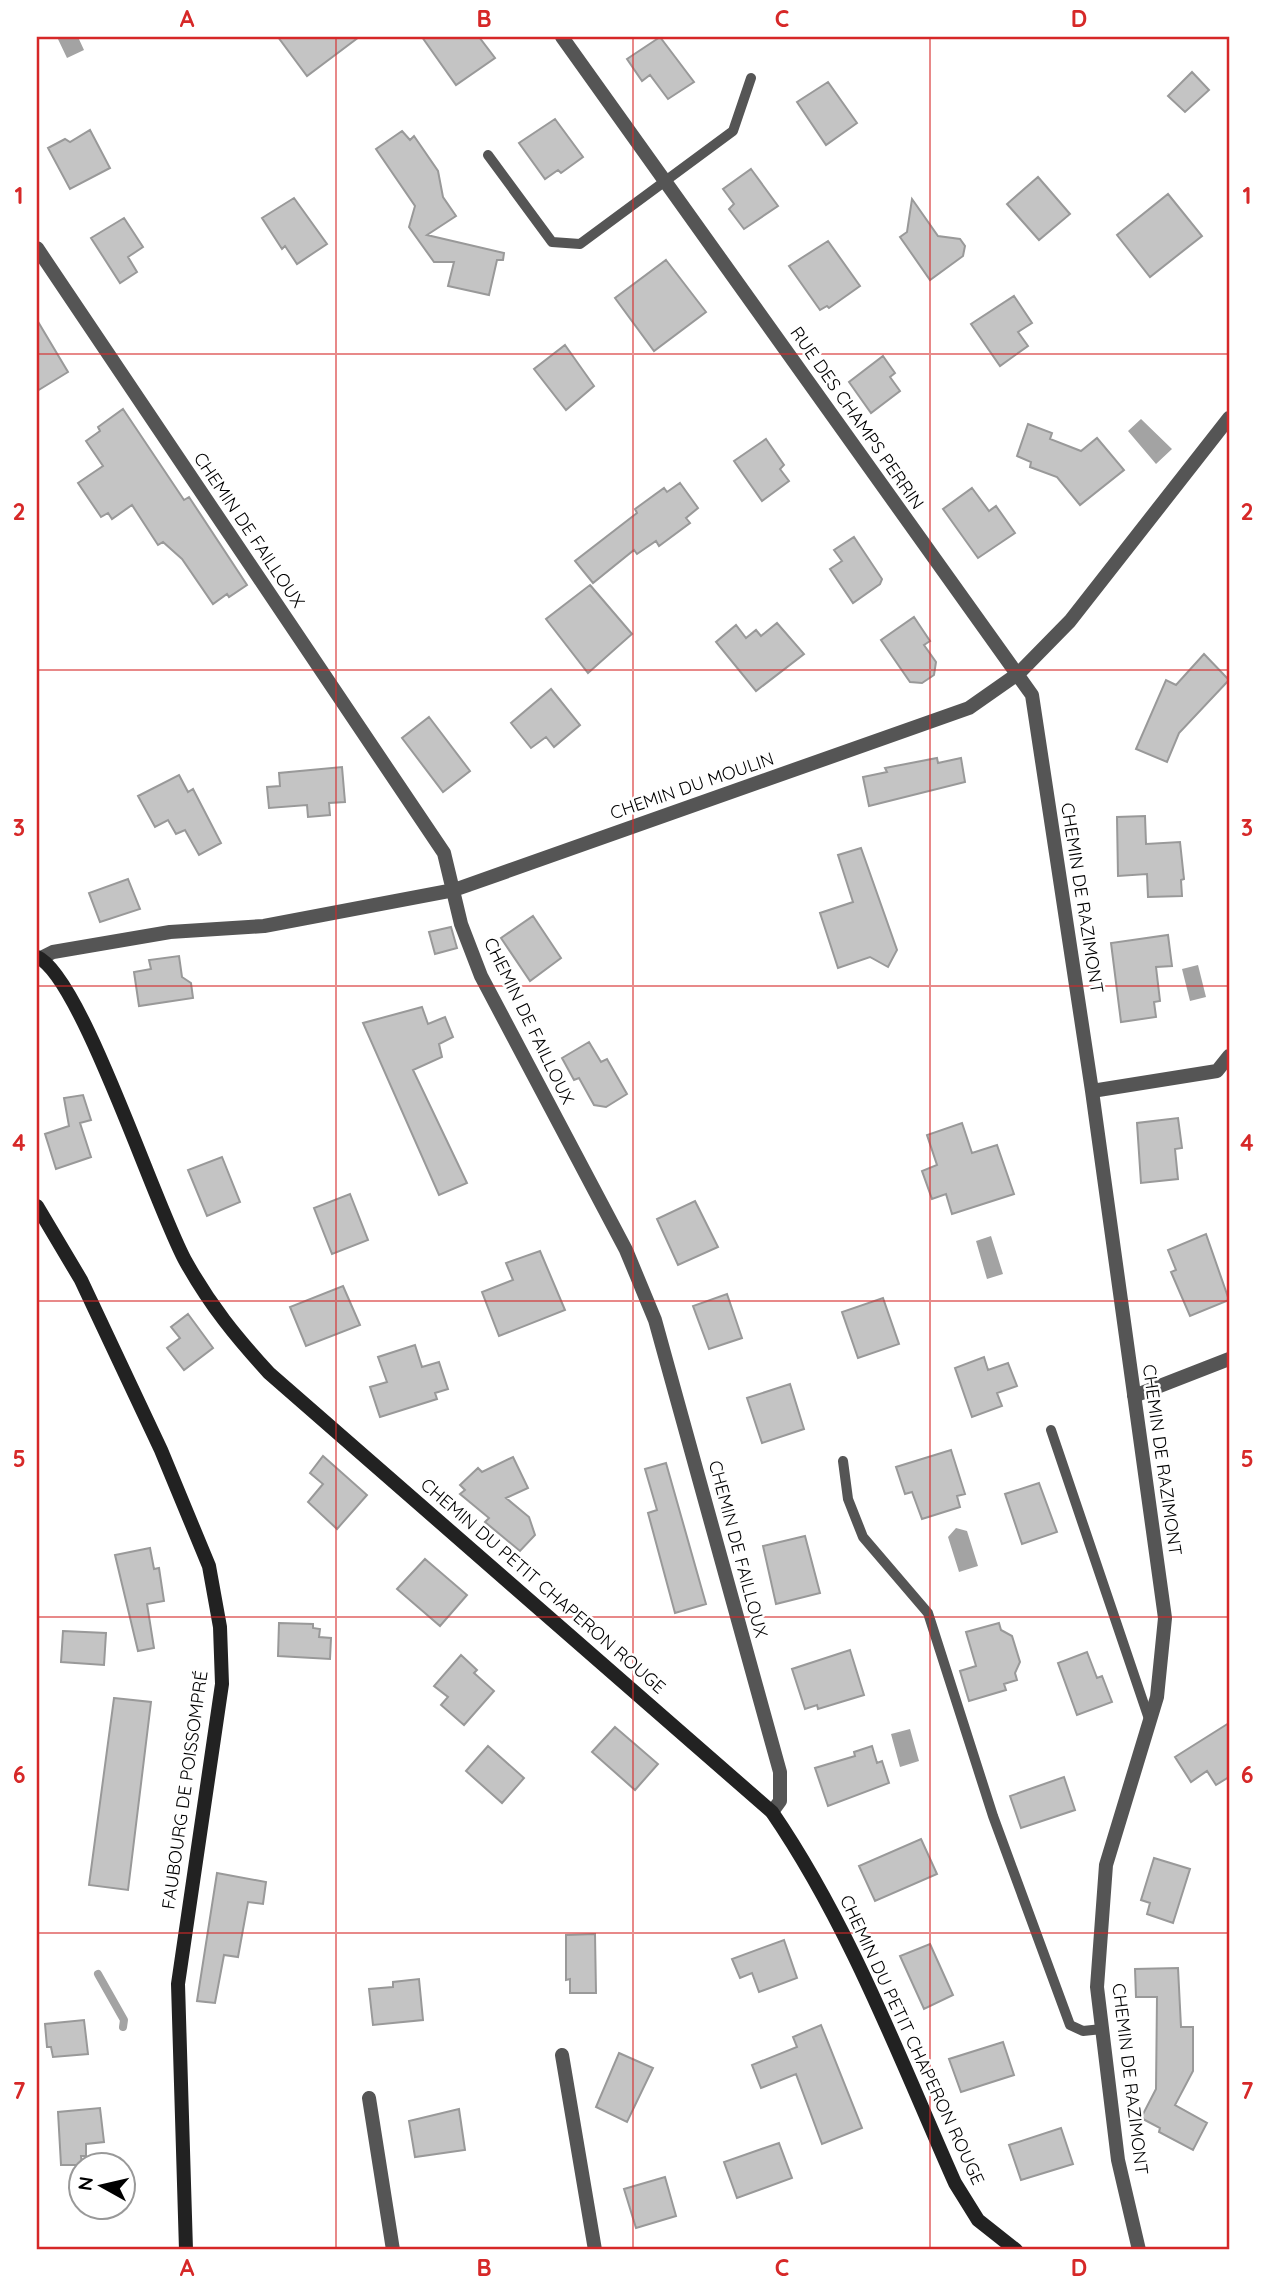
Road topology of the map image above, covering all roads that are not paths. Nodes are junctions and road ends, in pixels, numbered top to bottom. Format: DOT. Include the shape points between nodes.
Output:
graph roads {
  1 [pos="562,37"];
  2 [pos="751,78"];
  3 [pos="488,155"];
  4 [pos="666,183"];
  5 [pos="37,248"];
  6 [pos="1229,418"];
  7 [pos="1020,673"];
  8 [pos="454,890"];
  9 [pos="39,958"];
  10 [pos="1229,1056"];
  11 [pos="1092,1091"];
  12 [pos="37,1206"];
  13 [pos="1229,1359"];
  14 [pos="1134,1396"];
  15 [pos="1051,1430"];
  16 [pos="843,1461"];
  17 [pos="1150,1722"];
  18 [pos="772,1812"];
  19 [pos="1102,2029"];
  20 [pos="562,2055"];
  21 [pos="369,2098"];
  22 [pos="186,2250"];
  23 [pos="393,2250"];
  24 [pos="595,2250"];
  25 [pos="1016,2250"];
  26 [pos="1139,2250"];
  1 -- 4 [label="street, RUE DES CHAMPS PERRIN"];
  2 -- 4 [label="lane" via="733,131"];
  3 -- 4 [label="lane" via="552,242 580,244"];
  4 -- 7 [label="street, RUE DES CHAMPS PERRIN" via="954,589"];
  5 -- 8 [label="street, CHEMIN DE FAILLOUX" via="444,853"];
  6 -- 7 [label="street, CHEMIN DU MOULIN" via="1070,621"];
  7 -- 8 [label="street, CHEMIN DU MOULIN" via="968,708"];
  7 -- 11 [label="street, CHEMIN DE RAZIMONT" via="1032,695"];
  8 -- 9 [label="street, CHEMIN DU MOULIN" via="264,926 170,932 66,949"];
  8 -- 18 [label="street, CHEMIN DE FAILLOUX" via="461,924 481,976 626,1250 655,1320 780,1772 780,1801"];
  9 -- 18 [label="street, CHEMIN DU PETIT CHAPERON ROUGE" via="75,1003 184,1260 220,1318 269,1373"];
  10 -- 11 [label="street" via="1217,1071"];
  11 -- 14 [label="street, CHEMIN DE RAZIMONT"];
  12 -- 22 [label="street, FAUBOURG DE POISSOMPRÉ" via="80,1280 161,1450 209,1566 220,1627 222,1684 178,1984"];
  13 -- 14 [label="street"];
  14 -- 17 [label="street, CHEMIN DE RAZIMONT" via="1165,1618 1157,1698"];
  15 -- 17 [label="lane"];
  16 -- 19 [label="lane" via="848,1499 863,1537 928,1614 993,1816 1070,2025 1083,2031"];
  17 -- 19 [label="street, CHEMIN DE RAZIMONT" via="1106,1865 1097,1987"];
  18 -- 25 [label="street, CHEMIN DU PETIT CHAPERON ROUGE" via="844,1935 955,2183 978,2220"];
  19 -- 26 [label="street, CHEMIN DE RAZIMONT" via="1118,2160"];
  20 -- 24 [label="street"];
  21 -- 23 [label="street"];
}
